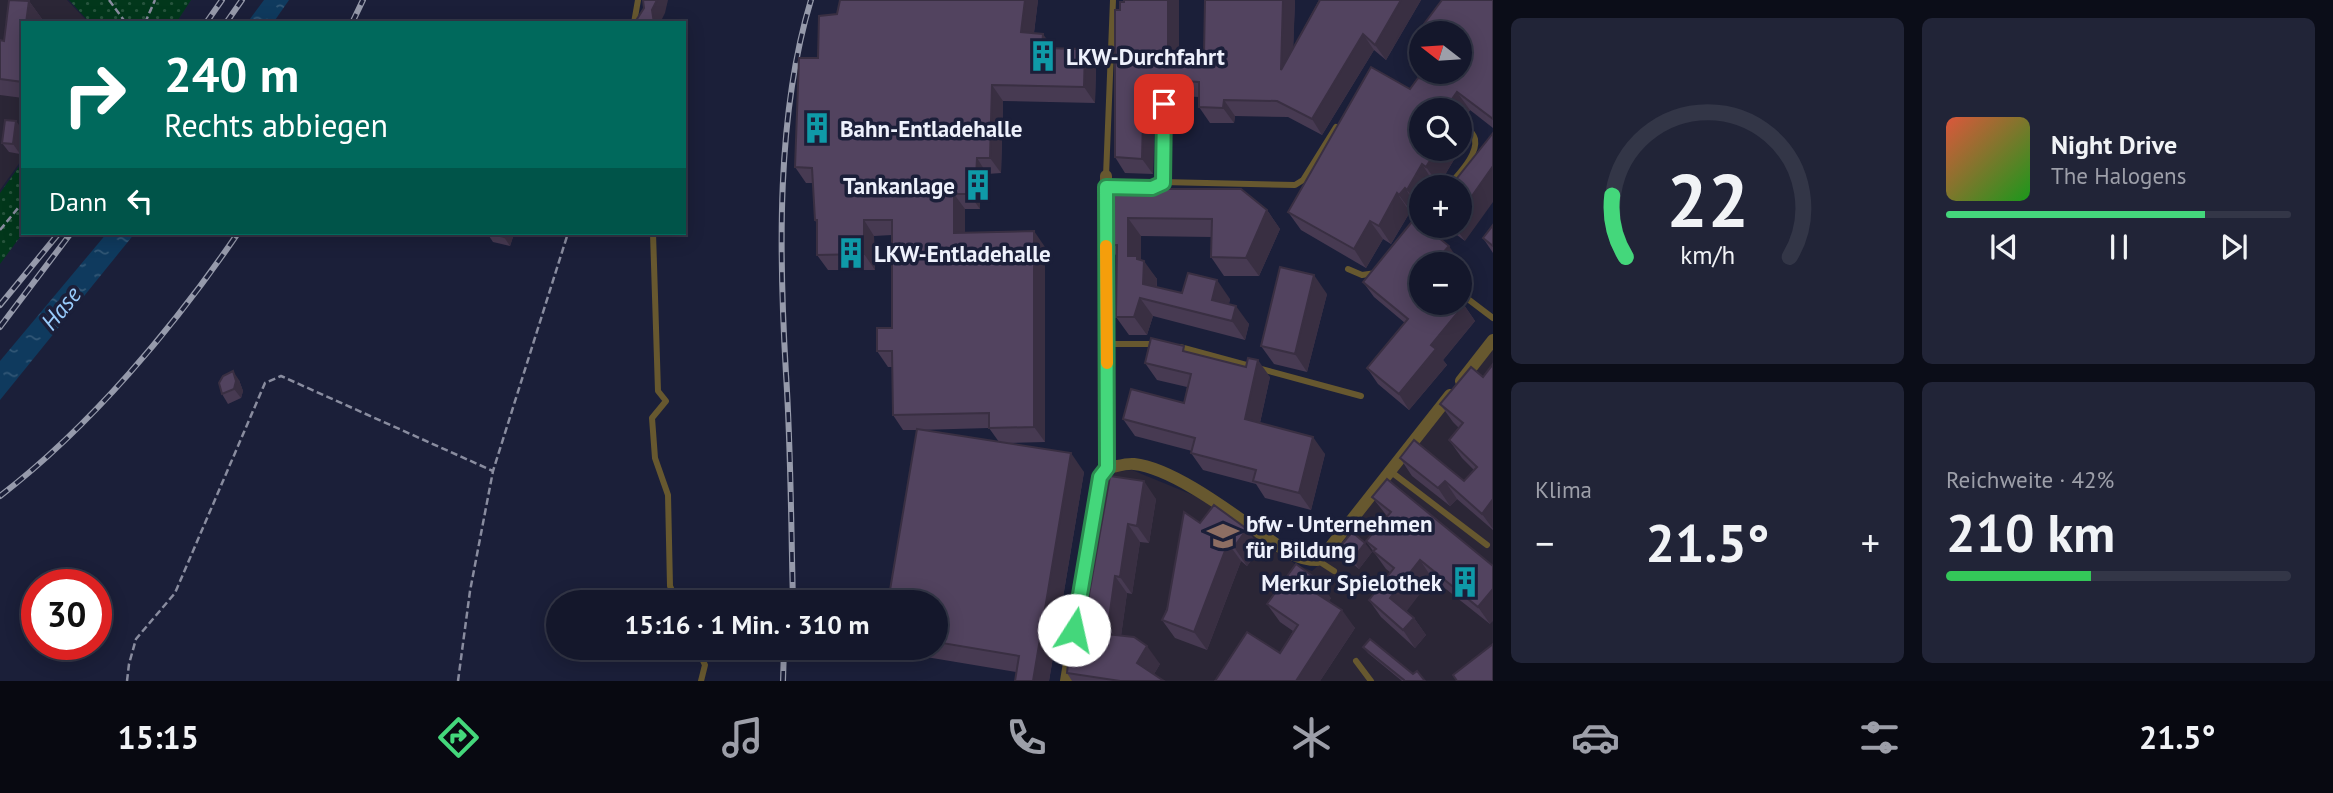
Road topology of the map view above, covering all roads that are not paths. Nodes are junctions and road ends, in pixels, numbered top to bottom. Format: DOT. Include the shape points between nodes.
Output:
graph roads {
  1 [pos="638,0"];
  2 [pos="1113,0"];
  3 [pos="634,21"];
  4 [pos="1164,104"];
  5 [pos="1343,116"];
  6 [pos="1472,134"];
  7 [pos="1472,152"];
  8 [pos="1106,181"];
  9 [pos="1163,183"];
  10 [pos="653,235"];
  11 [pos="1348,269"];
  12 [pos="1382,269"];
  13 [pos="1472,302"];
  14 [pos="1493,318"];
  15 [pos="1493,340"];
  16 [pos="1107,344"];
  17 [pos="1361,397"];
  18 [pos="1107,468"];
  19 [pos="1390,471"];
  20 [pos="1488,545"];
  21 [pos="1317,560"];
  22 [pos="1334,571"];
  23 [pos="672,590"];
  24 [pos="702,660"];
  25 [pos="1356,661"];
  26 [pos="702,681"];
  27 [pos="1066,681"];
  28 [pos="1371,681"];
  1 -- 3 [label="lane"];
  2 -- 8 [label="lane"];
  4 -- 9 [label="lane"];
  5 -- 9 [label="lane" via="1304,180 1295,185"];
  6 -- 7 [label="lane"];
  8 -- 9 [label="lane" via="1152,188"];
  8 -- 16 [label="street"];
  10 -- 23 [label="lane" via="657,391 666,401 652,418 655,458 668,495"];
  11 -- 12 [label="lane" via="1371,275"];
  13 -- 14 [label="lane"];
  15 -- 19 [label="street"];
  16 -- 17 [label="lane" via="1168,344"];
  16 -- 18 [label="street"];
  18 -- 21 [label="street" via="1133,464 1167,475 1214,500 1301,563"];
  18 -- 27 [label="street" via="1100,477"];
  19 -- 20 [label="lane"];
  19 -- 21 [label="street"];
  21 -- 22 [label="lane"];
  24 -- 26 [label="lane"];
  25 -- 28 [label="lane"];
}
